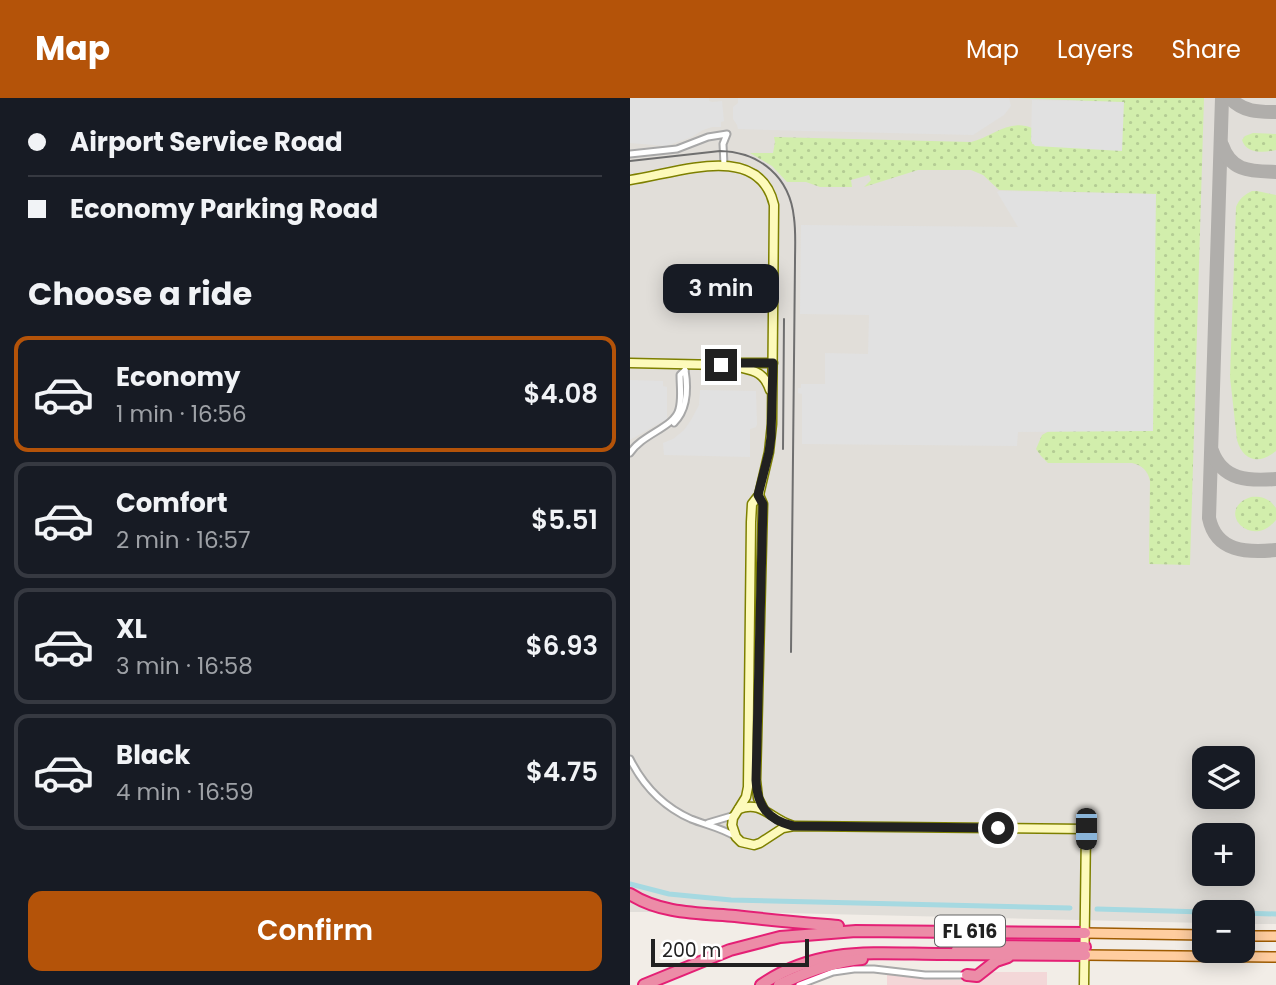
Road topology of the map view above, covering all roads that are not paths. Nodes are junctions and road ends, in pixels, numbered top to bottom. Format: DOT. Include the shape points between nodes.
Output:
graph roads {
  1 [pos="630,154"];
  2 [pos="724,165"];
  3 [pos="632,179"];
  4 [pos="630,363"];
  5 [pos="773,363"];
  6 [pos="721,365"];
  7 [pos="685,368"];
  8 [pos="773,398"];
  9 [pos="630,453"];
  10 [pos="758,495"];
  11 [pos="630,759"];
  12 [pos="765,811"];
  13 [pos="737,812"];
  14 [pos="708,823"];
  15 [pos="793,826"];
  16 [pos="736,838"];
  17 [pos="766,838"];
  18 [pos="630,894"];
  19 [pos="893,930"];
  20 [pos="1085,933"];
  21 [pos="1192,935"];
  22 [pos="1255,936"];
  23 [pos="1276,936"];
  24 [pos="1085,951"];
  25 [pos="917,954"];
  26 [pos="933,954"];
  27 [pos="967,954"];
  28 [pos="1014,955"];
  29 [pos="1276,957"];
  30 [pos="967,975"];
  31 [pos="644,985"];
  32 [pos="761,985"];
  33 [pos="779,985"];
  34 [pos="799,985"];
  35 [pos="1084,985"];
  1 -- 2 [label="street" via="677,149 727,134"];
  2 -- 3 [label="street"];
  2 -- 5 [label="street" via="755,174 772,196"];
  4 -- 7 [label="street"];
  5 -- 6 [label="street"];
  5 -- 8 [label="street"];
  6 -- 7 [label="street"];
  6 -- 8 [label="street" via="760,373"];
  7 -- 9 [label="street" via="686,402 680,416"];
  8 -- 10 [label="street" via="769,452"];
  10 -- 12 [label="street" via="763,504 756,780"];
  10 -- 13 [label="street" via="752,503 751,522 748,788"];
  11 -- 14 [label="street" via="661,800 685,816"];
  12 -- 13 [label="street" via="753,806"];
  12 -- 15 [label="street"];
  12 -- 17 [label="street" via="771,827"];
  13 -- 14 [label="street"];
  13 -- 16 [label="street" via="732,825"];
  14 -- 16 [label="street"];
  15 -- 17 [label="street"];
  15 -- 20 [label="street" via="1086,829"];
  16 -- 17 [label="street" via="754,845"];
  18 -- 19 [label="highway" via="685,912"];
  19 -- 20 [label="highway, FL 616"];
  19 -- 31 [label="highway, FL 616" via="780,937 730,950"];
  20 -- 21 [label="main road, FL 616"];
  20 -- 24 [label="street"];
  22 -- 23 [label="main road"];
  24 -- 26 [label="highway" via="980,946"];
  24 -- 28 [label="highway, FL 616"];
  24 -- 29 [label="main road, FL 616"];
  24 -- 35 [label="street"];
  25 -- 26 [label="highway, FL 616"];
  25 -- 32 [label="highway, FL 616" via="824,957"];
  25 -- 33 [label="highway" via="828,965"];
  26 -- 27 [label="highway, FL 616"];
  27 -- 28 [label="highway, FL 616"];
  27 -- 30 [label="highway" via="978,967"];
  28 -- 30 [label="highway" via="996,961 977,976"];
  30 -- 34 [label="street" via="854,969"];
}
